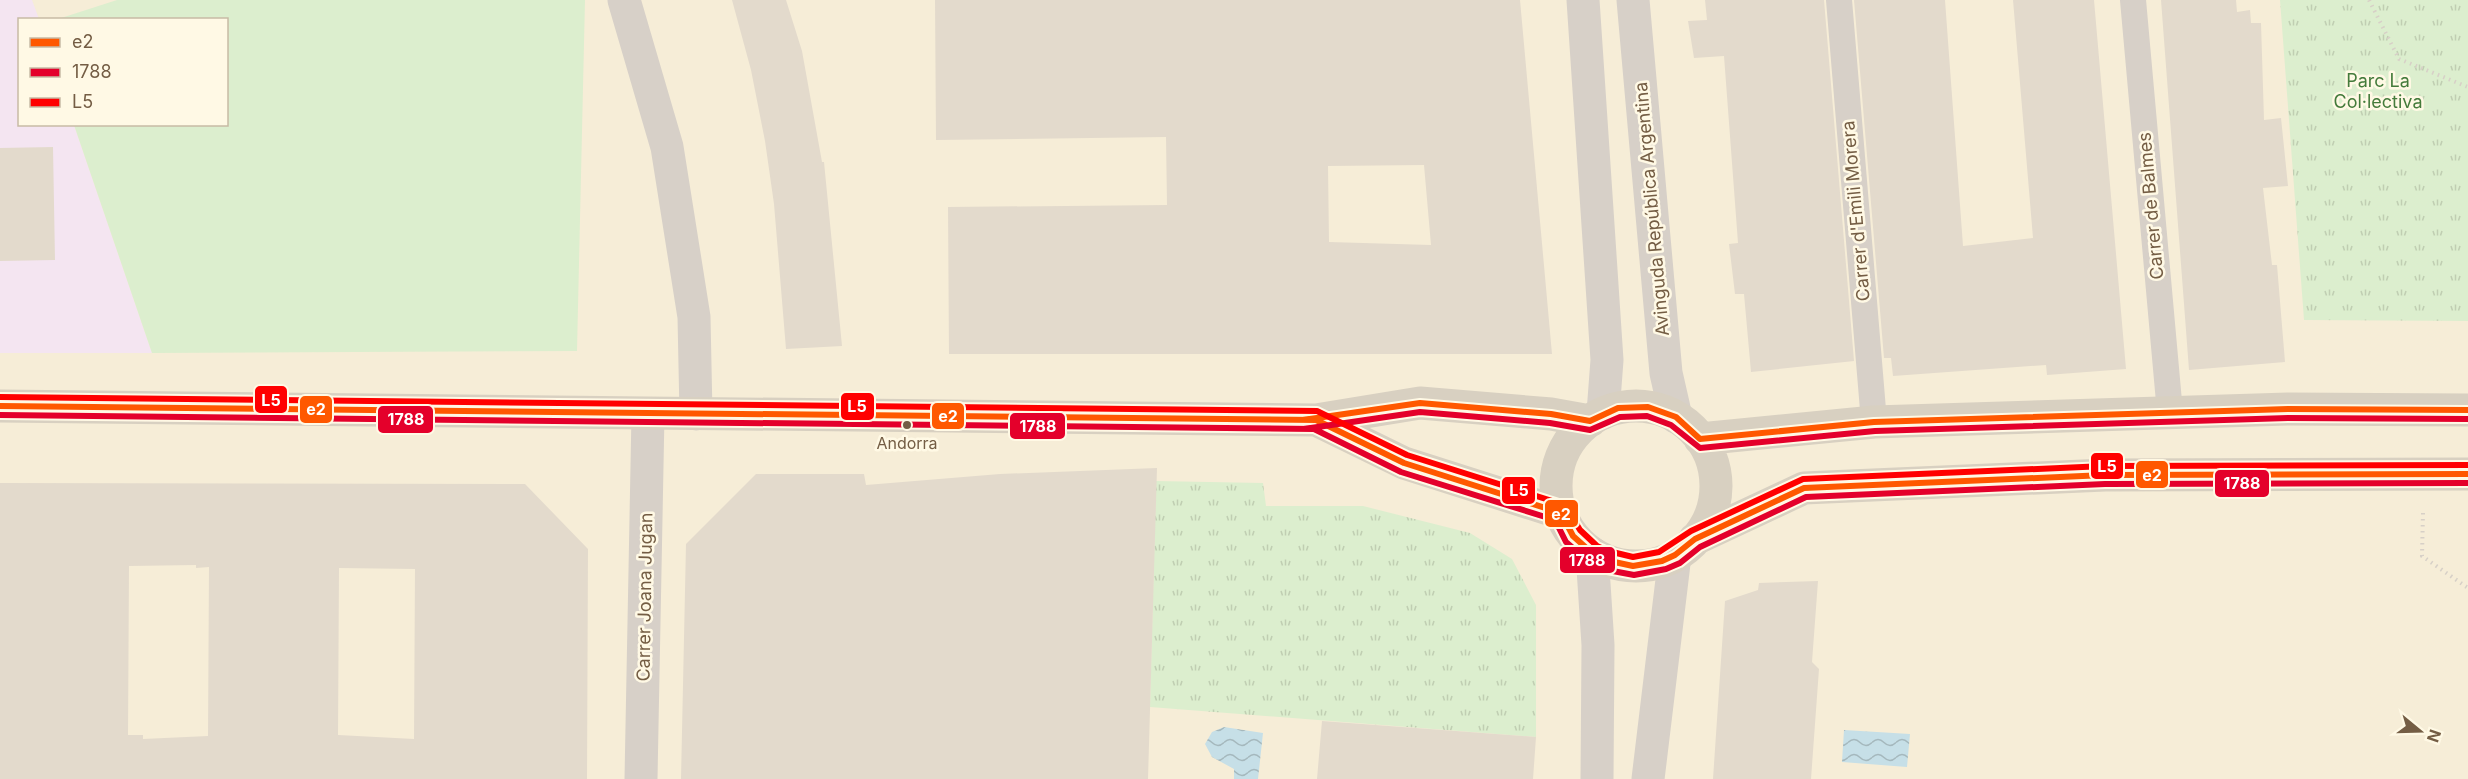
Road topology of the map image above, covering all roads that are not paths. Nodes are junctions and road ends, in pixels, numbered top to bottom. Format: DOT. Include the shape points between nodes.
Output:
graph roads {
  1 [pos="624,0"];
  2 [pos="1583,0"];
  3 [pos="1633,0"];
  4 [pos="1839,0"];
  5 [pos="2133,0"];
  6 [pos="0,406"];
  7 [pos="2468,410"];
  8 [pos="2169,413"];
  9 [pos="648,414"];
  10 [pos="696,414"];
  11 [pos="1597,417"];
  12 [pos="1676,417"];
  13 [pos="1316,420"];
  14 [pos="1874,422"];
  15 [pos="1700,439"];
  16 [pos="2468,474"];
  17 [pos="1561,513"];
  18 [pos="1685,547"];
  19 [pos="1592,553"];
  20 [pos="641,779"];
  21 [pos="1597,779"];
  22 [pos="1647,779"];
  1 -- 10 [label="street" via="668,147 694,317"];
  2 -- 11 [label="street" via="1607,360"];
  3 -- 12 [label="street, Avinguda República Argentina" via="1666,373"];
  4 -- 14 [label="lane, Carrer d'Emili Morera"];
  5 -- 8 [label="lane, Carrer de Balmes"];
  6 -- 9 [label="main road"];
  7 -- 8 [label="main road"];
  8 -- 14 [label="main road"];
  9 -- 10 [label="main road"];
  9 -- 20 [label="street, Carrer Joana Jugan"];
  10 -- 13 [label="main road"];
  11 -- 12 [label="main road" via="1632,406"];
  11 -- 13 [label="main road" via="1420,403"];
  11 -- 17 [label="main road" via="1574,435 1559,462 1557,493"];
  12 -- 15 [label="main road"];
  13 -- 17 [label="main road" via="1404,463"];
  14 -- 15 [label="main road"];
  15 -- 18 [label="main road" via="1714,469 1715,490 1707,521"];
  16 -- 18 [label="main road" via="2105,475 1803,488"];
  17 -- 19 [label="main road" via="1573,536"];
  18 -- 19 [label="main road" via="1662,561 1633,566"];
  18 -- 22 [label="street"];
  19 -- 21 [label="street" via="1598,645"];
}
